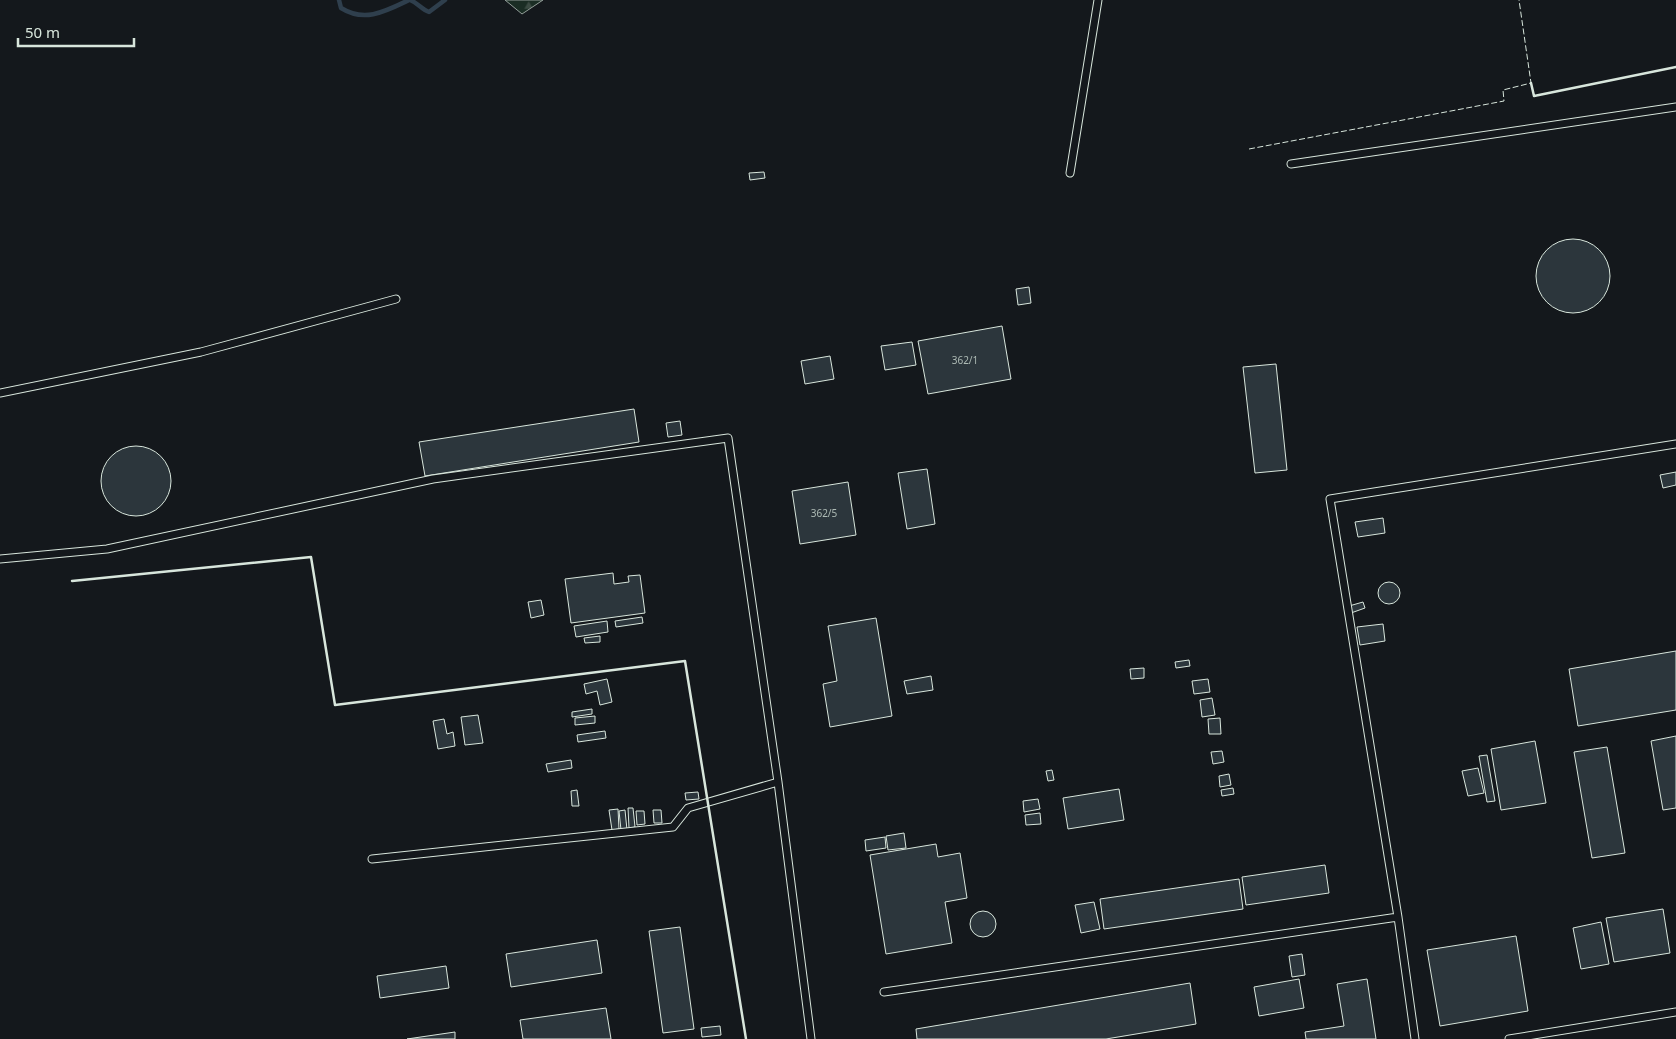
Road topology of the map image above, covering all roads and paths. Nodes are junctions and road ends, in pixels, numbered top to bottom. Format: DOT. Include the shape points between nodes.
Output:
graph roads {
  1 [pos="1098,0"];
  2 [pos="1676,107"];
  3 [pos="1291,164"];
  4 [pos="1070,173"];
  5 [pos="396,299"];
  6 [pos="0,393"];
  7 [pos="1676,444"];
  8 [pos="0,559"];
  9 [pos="778,782"];
  10 [pos="372,859"];
  11 [pos="1398,917"];
  12 [pos="884,992"];
  13 [pos="1676,1012"];
  14 [pos="810,1039"];
  15 [pos="1415,1039"];
  16 [pos="1509,1039"];
  1 -- 4 [label="lane"];
  2 -- 3 [label="lane"];
  5 -- 6 [label="lane" via="201,352"];
  7 -- 11 [label="lane" via="1330,499"];
  8 -- 9 [label="lane" via="106,549 433,480 728,438"];
  9 -- 10 [label="lane" via="688,808 673,827"];
  9 -- 14 [label="lane"];
  11 -- 12 [label="lane"];
  11 -- 15 [label="lane"];
  13 -- 16 [label="lane"];
}
